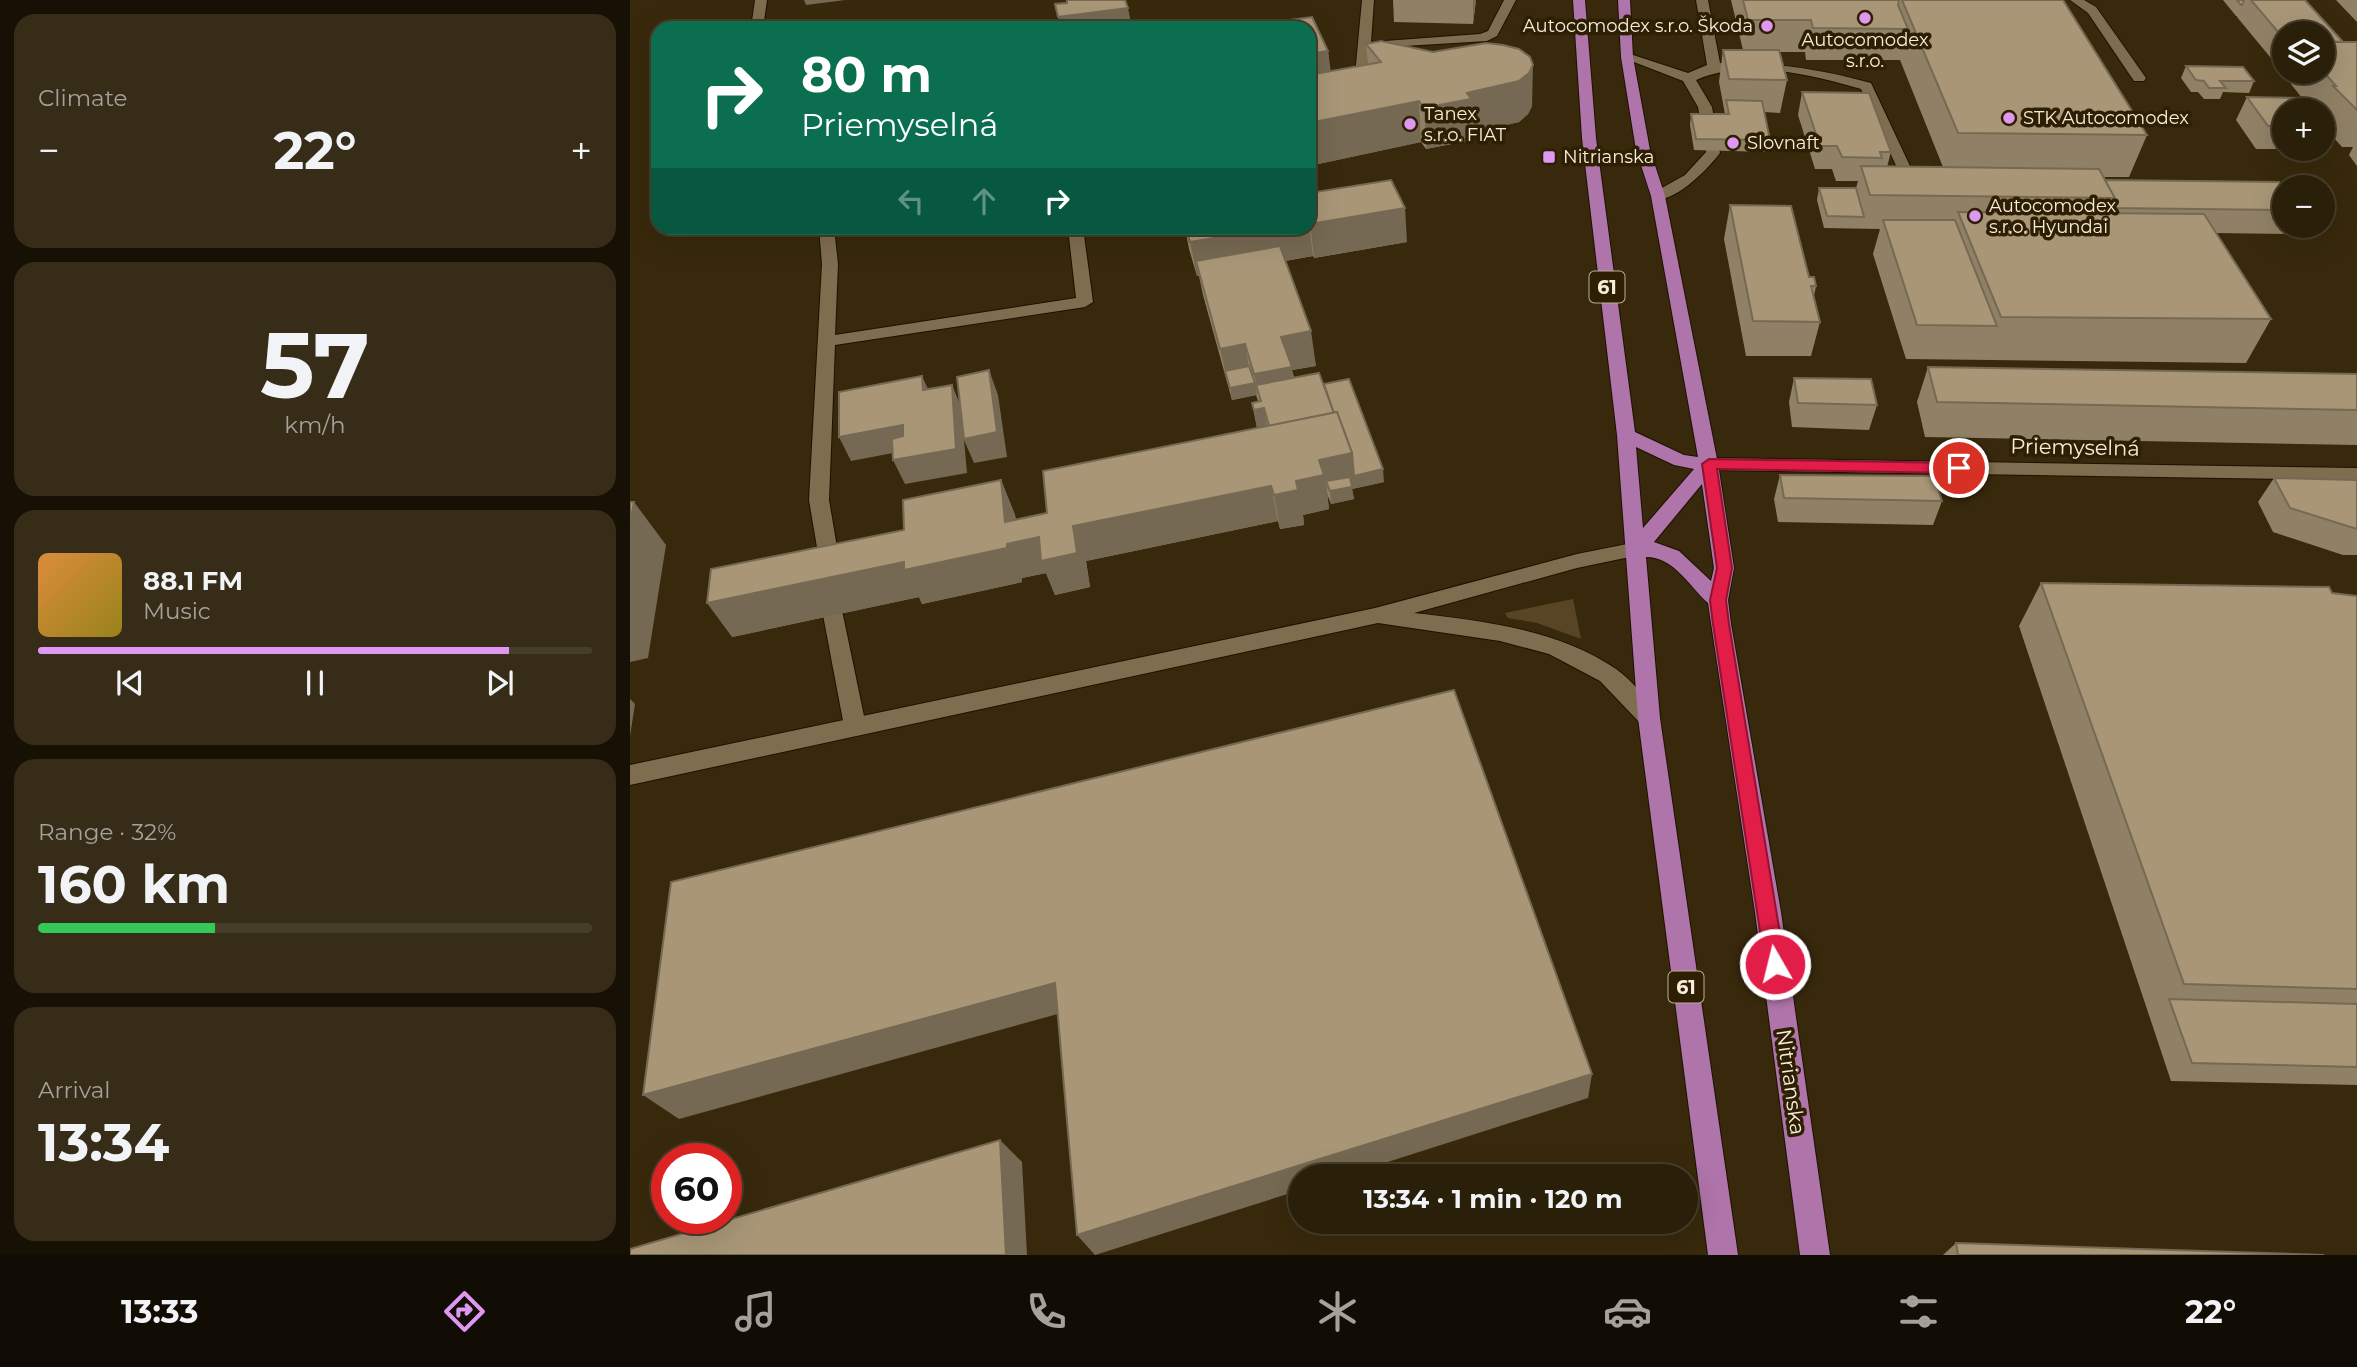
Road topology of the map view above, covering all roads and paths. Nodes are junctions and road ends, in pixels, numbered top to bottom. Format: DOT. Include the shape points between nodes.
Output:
graph roads {
  1 [pos="761,0"];
  2 [pos="1368,0"];
  3 [pos="1510,0"];
  4 [pos="1579,0"];
  5 [pos="1624,0"];
  6 [pos="1702,0"];
  7 [pos="2076,0"];
  8 [pos="758,21"];
  9 [pos="1364,45"];
  10 [pos="1627,57"];
  11 [pos="1764,66"];
  12 [pos="1714,67"];
  13 [pos="1389,75"];
  14 [pos="1688,78"];
  15 [pos="2139,78"];
  16 [pos="1803,88"];
  17 [pos="1910,181"];
  18 [pos="1658,196"];
  19 [pos="827,235"];
  20 [pos="1076,235"];
  21 [pos="827,341"];
  22 [pos="1626,435"];
  23 [pos="1709,464"];
  24 [pos="2357,474"];
  25 [pos="1637,550"];
  26 [pos="833,584"];
  27 [pos="1718,600"];
  28 [pos="834,615"];
  29 [pos="1376,616"];
  30 [pos="1649,718"];
  31 [pos="855,726"];
  32 [pos="630,775"];
  33 [pos="1723,1255"];
  34 [pos="1815,1255"];
  1 -- 8 [label="street"];
  2 -- 9 [label="street"];
  3 -- 9 [label="street" via="1493,33 1483,38"];
  4 -- 22 [label="main road, 61" via="1589,138"];
  5 -- 10 [label="main road, Nitrianska"];
  6 -- 12 [label="street"];
  7 -- 15 [label="street" via="2092,10"];
  9 -- 13 [label="street" via="1363,75"];
  10 -- 14 [label="street"];
  10 -- 18 [label="main road, Nitrianska" via="1643,150"];
  11 -- 12 [label="street"];
  11 -- 16 [label="street" via="1797,80"];
  11 -- 17 [label="street" via="1820,73 1866,86"];
  12 -- 14 [label="street"];
  14 -- 18 [label="street" via="1705,107 1713,153 1690,178"];
  18 -- 23 [label="main road, Nitrianska"];
  19 -- 21 [label="street"];
  20 -- 21 [label="street" via="1085,302"];
  21 -- 26 [label="street" via="819,500"];
  22 -- 23 [label="main road" via="1681,461"];
  22 -- 25 [label="main road, 61"];
  23 -- 24 [label="street, Priemyselná"];
  23 -- 25 [label="main road"];
  23 -- 27 [label="main road, Nitrianska" via="1724,568"];
  25 -- 27 [label="main road" via="1662,551 1678,559"];
  25 -- 29 [label="street" via="1577,561"];
  25 -- 30 [label="main road, 61"];
  27 -- 34 [label="main road, Nitrianska" via="1768,912"];
  28 -- 31 [label="street"];
  29 -- 30 [label="street" via="1532,639 1610,676"];
  29 -- 31 [label="street"];
  30 -- 33 [label="main road, 61"];
  31 -- 32 [label="street"];
}
